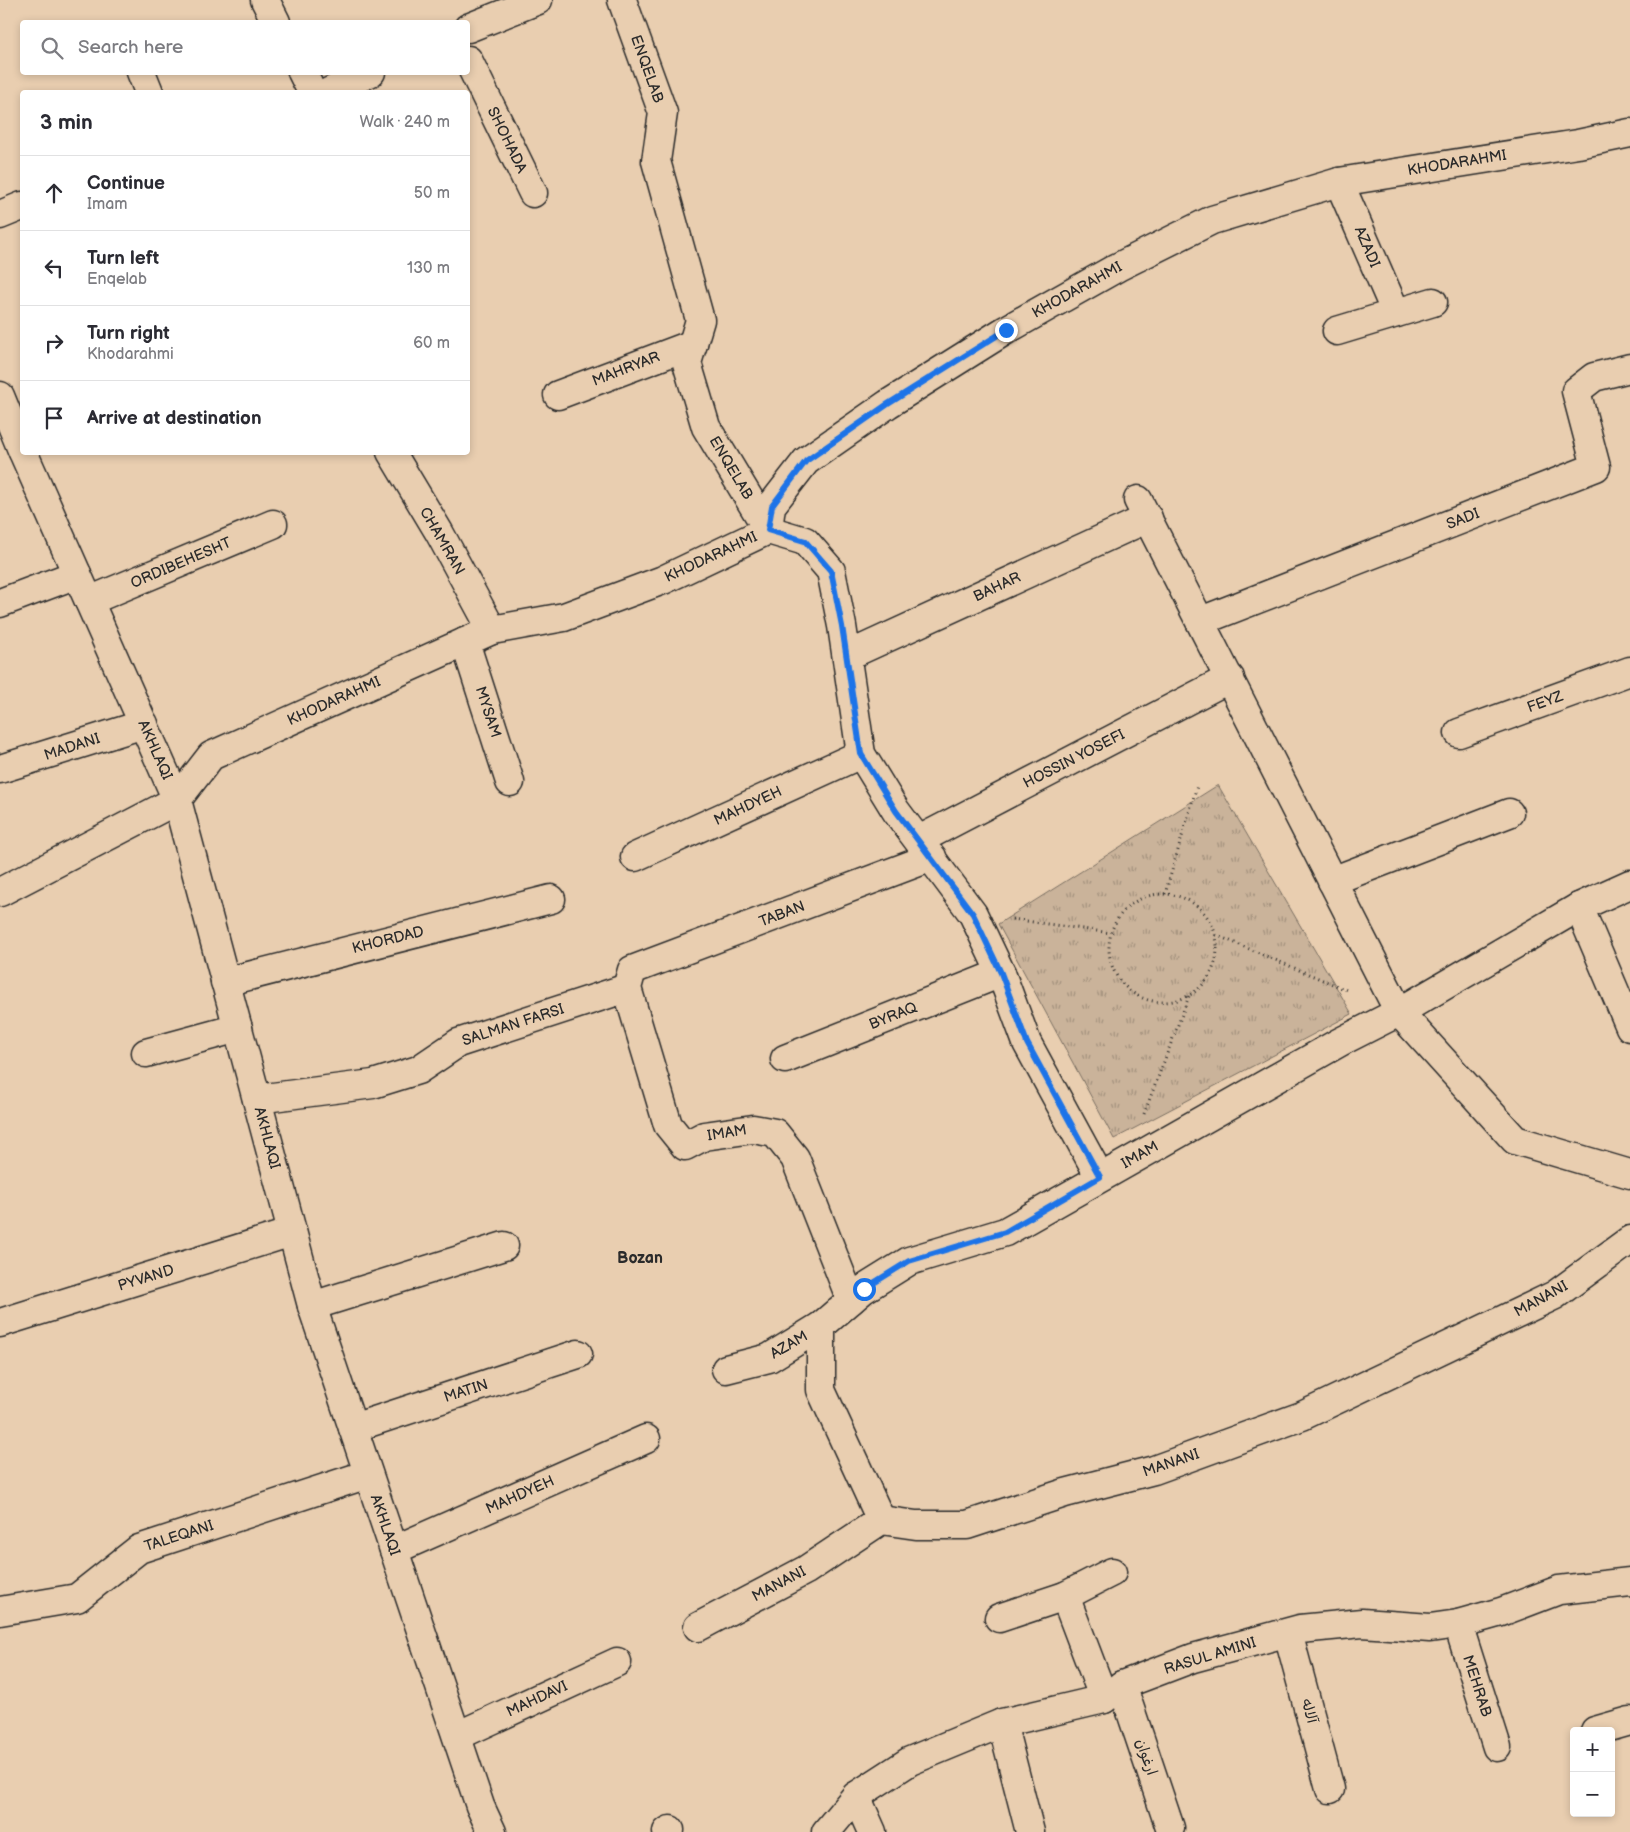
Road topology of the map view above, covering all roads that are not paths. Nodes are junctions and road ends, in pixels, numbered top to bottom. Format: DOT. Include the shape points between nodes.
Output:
graph roads {
  1 [pos="265,0"];
  2 [pos="538,0"];
  3 [pos="622,0"];
  4 [pos="275,20"];
  5 [pos="470,27"];
  6 [pos="470,64"];
  7 [pos="142,75"];
  8 [pos="304,75"];
  9 [pos="365,75"];
  10 [pos="149,90"];
  11 [pos="311,90"];
  12 [pos="333,90"];
  13 [pos="1630,133"];
  14 [pos="1339,182"];
  15 [pos="533,193"];
  16 [pos="20,207"];
  17 [pos="0,214"];
  18 [pos="1433,302"];
  19 [pos="1396,313"];
  20 [pos="1337,331"];
  21 [pos="693,344"];
  22 [pos="1630,368"];
  23 [pos="558,395"];
  24 [pos="9,403"];
  25 [pos="20,442"];
  26 [pos="24,455"];
  27 [pos="393,455"];
  28 [pos="273,524"];
  29 [pos="768,530"];
  30 [pos="77,574"];
  31 [pos="89,602"];
  32 [pos="0,603"];
  33 [pos="1201,621"];
  34 [pos="492,630"];
  35 [pos="465,642"];
  36 [pos="847,656"];
  37 [pos="1630,671"];
  38 [pos="1230,678"];
  39 [pos="144,724"];
  40 [pos="1459,732"];
  41 [pos="861,754"];
  42 [pos="0,769"];
  43 [pos="510,782"];
  44 [pos="177,800"];
  45 [pos="1509,812"];
  46 [pos="925,849"];
  47 [pos="635,857"];
  48 [pos="1332,880"];
  49 [pos="1630,884"];
  50 [pos="0,892"];
  51 [pos="551,899"];
  52 [pos="1579,907"];
  53 [pos="1001,973"];
  54 [pos="630,979"];
  55 [pos="226,982"];
  56 [pos="1399,1012"];
  57 [pos="1630,1027"];
  58 [pos="238,1028"];
  59 [pos="146,1054"];
  60 [pos="785,1059"];
  61 [pos="257,1099"];
  62 [pos="1630,1174"];
  63 [pos="1100,1177"];
  64 [pos="292,1232"];
  65 [pos="1630,1240"];
  66 [pos="504,1246"];
  67 [pos="852,1300"];
  68 [pos="312,1306"];
  69 [pos="0,1323"];
  70 [pos="821,1326"];
  71 [pos="578,1354"];
  72 [pos="726,1369"];
  73 [pos="353,1428"];
  74 [pos="646,1440"];
  75 [pos="368,1474"];
  76 [pos="881,1520"];
  77 [pos="394,1550"];
  78 [pos="1112,1572"];
  79 [pos="1630,1582"];
  80 [pos="1065,1596"];
  81 [pos="0,1611"];
  82 [pos="999,1618"];
  83 [pos="1458,1624"];
  84 [pos="698,1627"];
  85 [pos="1288,1633"];
  86 [pos="617,1662"];
  87 [pos="1113,1692"];
  88 [pos="1630,1721"];
  89 [pos="1002,1723"];
  90 [pos="1609,1727"];
  91 [pos="456,1736"];
  92 [pos="1497,1747"];
  93 [pos="1330,1789"];
  94 [pos="856,1796"];
  95 [pos="1170,1828"];
  96 [pos="492,1832"];
  97 [pos="826,1832"];
  98 [pos="872,1832"];
  99 [pos="1030,1832"];
  1 -- 4 [label="street"];
  2 -- 5 [label="street"];
  3 -- 21 [label="street, ENQELAB" via="663,113 656,161 700,320"];
  6 -- 15 [label="street, SHOHADA"];
  7 -- 10 [label="street"];
  8 -- 11 [label="street"];
  9 -- 12 [label="street"];
  13 -- 14 [label="street, KHODARAHMI"];
  14 -- 19 [label="street, AZADI"];
  14 -- 29 [label="street, KHODARAHMI" via="1212,220 1118,267 1006,330 888,404 806,461 772,506"];
  16 -- 17 [label="street"];
  18 -- 19 [label="street"];
  19 -- 20 [label="street"];
  21 -- 23 [label="street, MAHRYAR"];
  21 -- 29 [label="street, ENQELAB" via="688,362 706,427"];
  22 -- 33 [label="street, SADI" via="1594,377 1576,391 1596,467"];
  24 -- 25 [label="street, AKHLAQI"];
  26 -- 30 [label="street, AKHLAQI"];
  27 -- 34 [label="street, CHAMRAN"];
  28 -- 31 [label="street, ORDIBEHESHT"];
  29 -- 34 [label="street, KHODARAHMI" via="663,580 564,617"];
  29 -- 36 [label="street" via="805,541 831,571"];
  30 -- 31 [label="street, AKHLAQI"];
  30 -- 32 [label="street"];
  31 -- 39 [label="street, AKHLAQI"];
  33 -- 36 [label="street, BAHAR" via="1143,509"];
  33 -- 38 [label="street"];
  34 -- 35 [label="street, KHODARAHMI"];
  35 -- 43 [label="street, MYSAM"];
  35 -- 44 [label="street, KHODARAHMI" via="211,756"];
  36 -- 41 [label="street"];
  37 -- 40 [label="street, FEYZ"];
  38 -- 46 [label="street, HOSSIN YOSEFI"];
  38 -- 48 [label="street"];
  39 -- 42 [label="street, MADANI"];
  39 -- 44 [label="street, AKHLAQI"];
  41 -- 46 [label="street" via="896,811"];
  41 -- 47 [label="street, MAHDYEH"];
  44 -- 50 [label="street"];
  44 -- 55 [label="street, AKHLAQI"];
  45 -- 48 [label="street"];
  46 -- 53 [label="street" via="973,914"];
  46 -- 54 [label="street, TABAN"];
  48 -- 56 [label="street"];
  49 -- 52 [label="street, IMAM"];
  51 -- 55 [label="street, KHORDAD"];
  52 -- 56 [label="street, IMAM"];
  52 -- 57 [label="street"];
  53 -- 60 [label="street, BYRAQ"];
  53 -- 63 [label="street" via="1027,1043"];
  54 -- 61 [label="street, SALMAN FARSI" via="458,1043 418,1070 373,1084"];
  54 -- 67 [label="street, IMAM" via="668,1125 685,1146 704,1136 723,1133 753,1129 775,1133 794,1158"];
  55 -- 58 [label="street, AKHLAQI"];
  56 -- 62 [label="street" via="1515,1140"];
  56 -- 63 [label="street, IMAM"];
  58 -- 59 [label="street"];
  58 -- 61 [label="street, AKHLAQI"];
  61 -- 64 [label="street, AKHLAQI"];
  63 -- 67 [label="street, IMAM" via="1005,1232 909,1261"];
  64 -- 68 [label="street, AKHLAQI"];
  64 -- 69 [label="street, PYVAND"];
  65 -- 76 [label="street, MANANI" via="1556,1294 1302,1416 1154,1470 1065,1493 967,1525 916,1525"];
  66 -- 68 [label="street"];
  67 -- 70 [label="street, IMAM"];
  68 -- 73 [label="street, AKHLAQI"];
  70 -- 72 [label="street, AZAM" via="769,1358"];
  70 -- 76 [label="street" via="821,1390"];
  71 -- 73 [label="street, MATIN"];
  73 -- 75 [label="street, AKHLAQI"];
  74 -- 77 [label="street, MAHDYEH"];
  75 -- 77 [label="street, AKHLAQI"];
  75 -- 81 [label="street, TALEQANI" via="139,1550 77,1598"];
  76 -- 84 [label="street, MANANI" via="806,1570"];
  77 -- 91 [label="street, AKHLAQI"];
  78 -- 80 [label="street"];
  79 -- 83 [label="street, RASUL AMINI" via="1559,1590"];
  80 -- 82 [label="street"];
  80 -- 87 [label="street, ارغوان"];
  83 -- 85 [label="street, RASUL AMINI" via="1430,1628 1362,1622"];
  83 -- 92 [label="street, MEHRAB"];
  85 -- 87 [label="street, RASUL AMINI" via="1193,1658"];
  85 -- 93 [label="street, آلاله"];
  86 -- 91 [label="street, MAHDAVI"];
  87 -- 89 [label="street, RASUL AMINI"];
  87 -- 95 [label="street, ارغوان"];
  88 -- 90 [label="street"];
  89 -- 94 [label="street, RASUL AMINI" via="910,1761"];
  89 -- 99 [label="street"];
  91 -- 96 [label="street, AKHLAQI"];
  94 -- 97 [label="street, RASUL AMINI"];
  94 -- 98 [label="street"];
}
